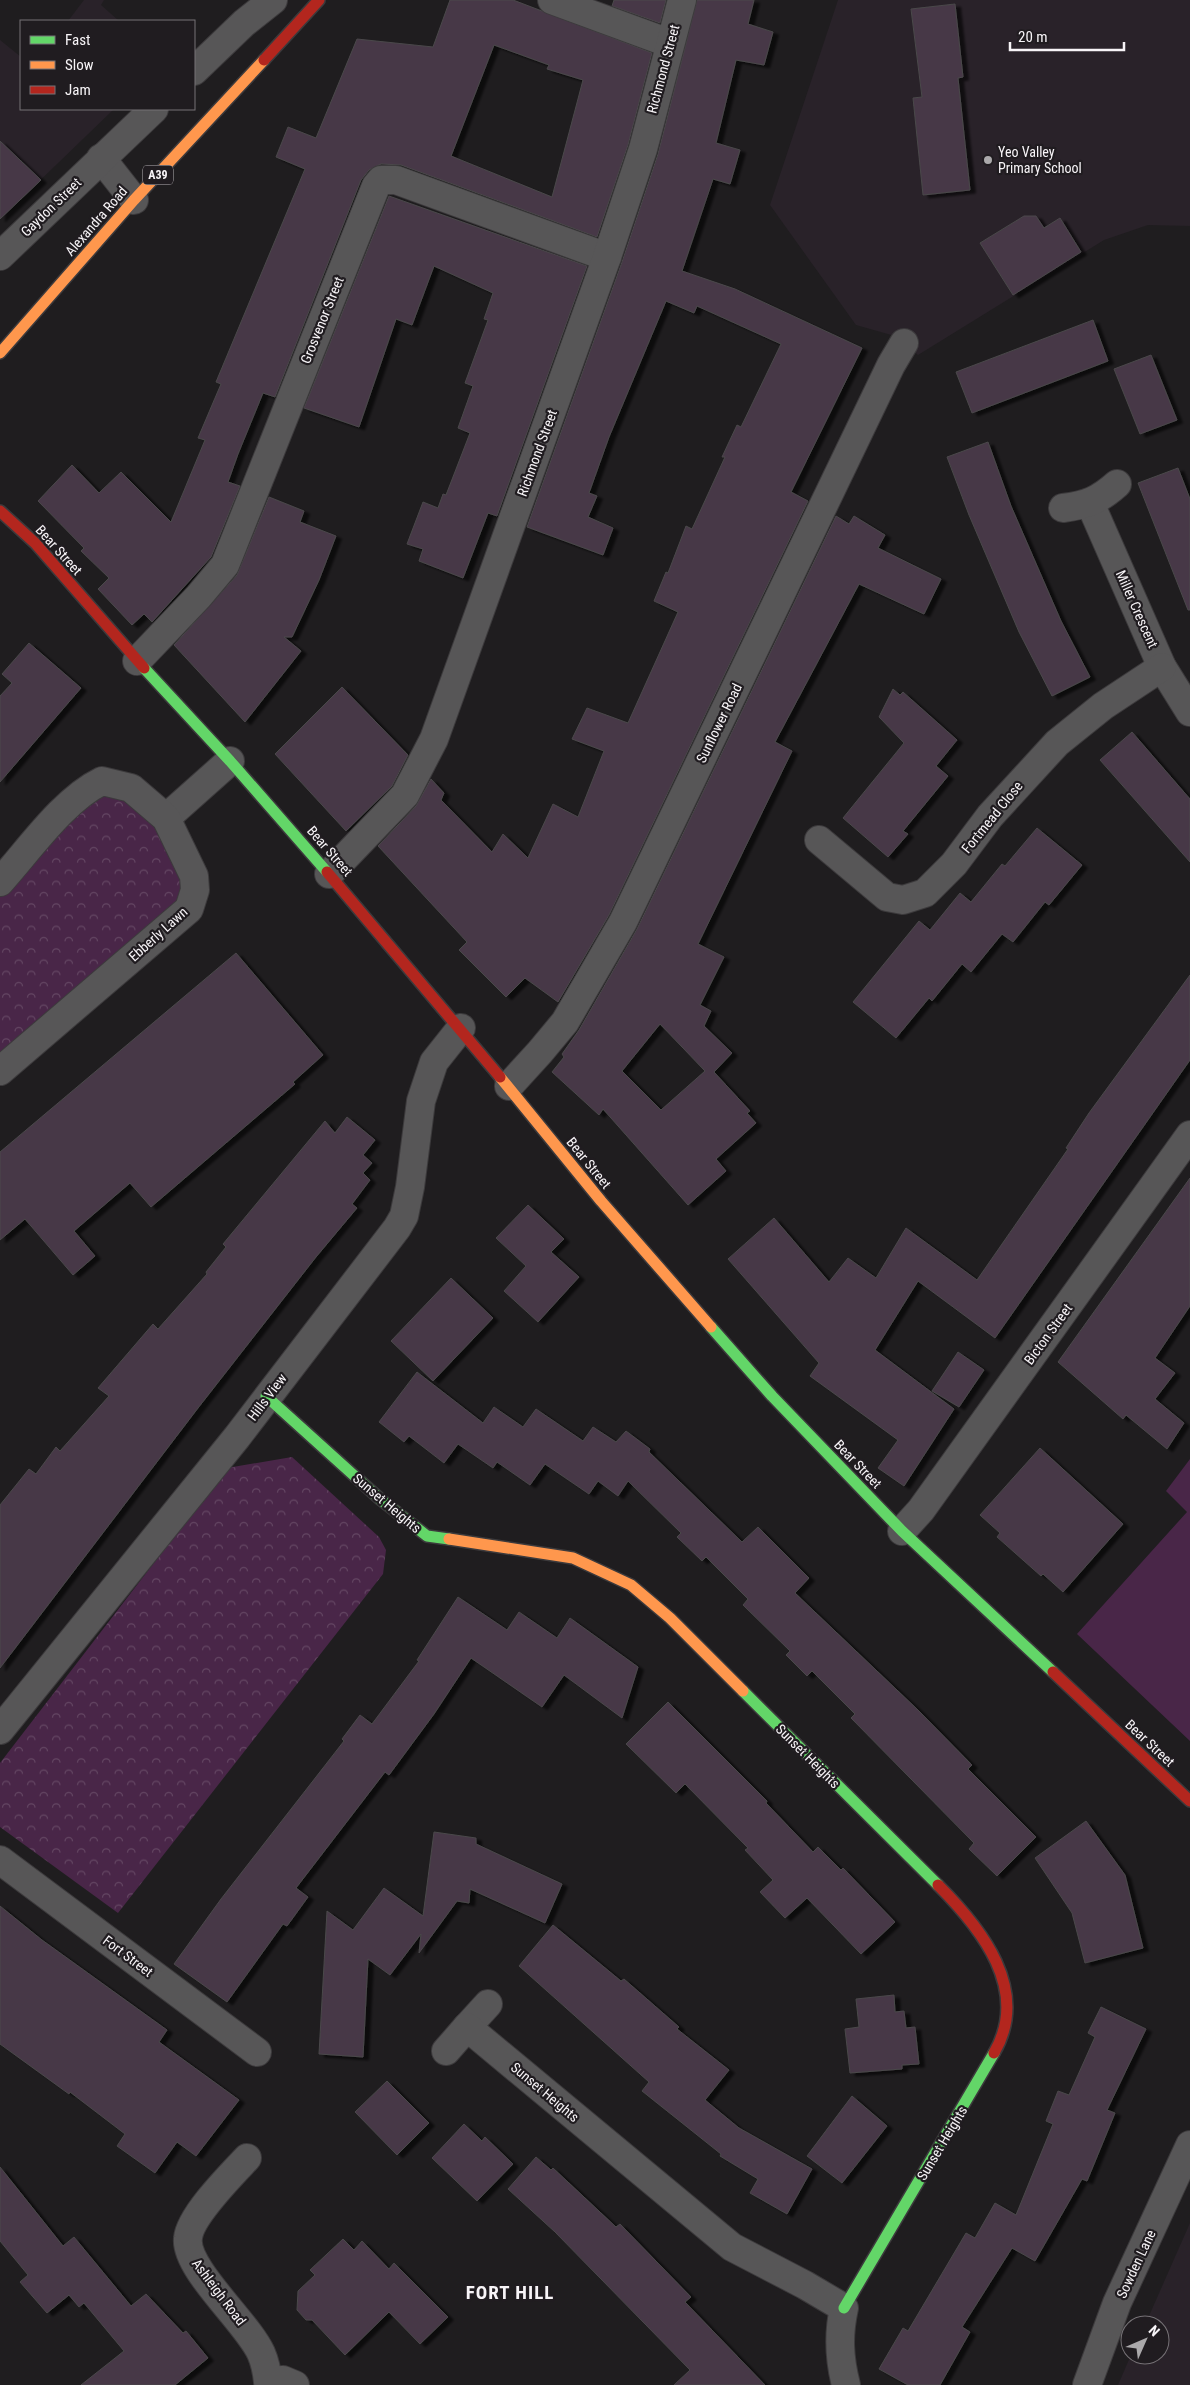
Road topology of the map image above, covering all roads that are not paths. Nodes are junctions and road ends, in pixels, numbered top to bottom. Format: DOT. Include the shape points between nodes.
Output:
graph roads {
  1 [pos="273,0"];
  2 [pos="319,0"];
  3 [pos="552,0"];
  4 [pos="682,0"];
  5 [pos="669,43"];
  6 [pos="195,70"];
  7 [pos="153,110"];
  8 [pos="101,158"];
  9 [pos="134,200"];
  10 [pos="0,256"];
  11 [pos="607,257"];
  12 [pos="904,343"];
  13 [pos="0,353"];
  14 [pos="1117,484"];
  15 [pos="1090,503"];
  16 [pos="1063,508"];
  17 [pos="0,511"];
  18 [pos="137,661"];
  19 [pos="1162,667"];
  20 [pos="1190,712"];
  21 [pos="230,761"];
  22 [pos="166,818"];
  23 [pos="819,840"];
  24 [pos="330,874"];
  25 [pos="0,882"];
  26 [pos="461,1028"];
  27 [pos="0,1071"];
  28 [pos="508,1086"];
  29 [pos="1190,1135"];
  30 [pos="266,1396"];
  31 [pos="902,1531"];
  32 [pos="0,1730"];
  33 [pos="1190,1801"];
  34 [pos="0,1860"];
  35 [pos="488,2004"];
  36 [pos="467,2028"];
  37 [pos="446,2051"];
  38 [pos="257,2052"];
  39 [pos="1190,2144"];
  40 [pos="247,2158"];
  41 [pos="844,2308"];
  42 [pos="266,2384"];
  43 [pos="295,2385"];
  44 [pos="846,2385"];
  45 [pos="1087,2385"];
  1 -- 6 [label="street"];
  2 -- 9 [label="street, Alexandra Road / A39"];
  3 -- 5 [label="street"];
  4 -- 5 [label="street, Richmond Street"];
  5 -- 11 [label="street, Richmond Street" via="643,149"];
  7 -- 8 [label="street, Gaydon Street"];
  8 -- 9 [label="street"];
  8 -- 10 [label="street, Gaydon Street"];
  9 -- 13 [label="street, Alexandra Road / A39"];
  11 -- 18 [label="street, Grosvenor Street" via="396,180 381,180 225,565"];
  11 -- 24 [label="street, Richmond Street" via="434,739 405,795"];
  12 -- 28 [label="street, Sunflower Road" via="623,922 565,1022"];
  14 -- 15 [label="street" via="1102,498"];
  15 -- 16 [label="street"];
  15 -- 19 [label="street, Miller Crescent"];
  17 -- 18 [label="street, Bear Street" via="35,543"];
  18 -- 21 [label="street, Bear Street"];
  19 -- 20 [label="street, Miller Crescent"];
  19 -- 23 [label="street, Fortmead Close" via="1103,706 1057,742 996,809 954,864 925,893 903,900 887,897"];
  21 -- 22 [label="street"];
  21 -- 24 [label="street, Bear Street"];
  22 -- 25 [label="street, Ebberly Lawn" via="131,788 102,781 90,786 63,811"];
  22 -- 27 [label="street, Ebberly Lawn" via="194,876 195,890 190,909"];
  24 -- 26 [label="street, Bear Street"];
  26 -- 28 [label="street, Bear Street"];
  26 -- 30 [label="street, Hills View" via="434,1062 422,1100 404,1216"];
  28 -- 31 [label="street, Bear Street" via="602,1201 772,1396"];
  29 -- 31 [label="street, Bicton Street" via="921,1510"];
  30 -- 32 [label="street, Hills View" via="237,1437"];
  30 -- 41 [label="street, Sunset Heights" via="380,1499 428,1536 573,1558 632,1585 670,1618 960,1907 991,1948 1002,1971 1007,2010 998,2046"];
  31 -- 33 [label="street, Bear Street"];
  34 -- 38 [label="street, Fort Street"];
  35 -- 36 [label="street"];
  36 -- 37 [label="street"];
  36 -- 41 [label="street, Sunset Heights" via="732,2247"];
  39 -- 45 [label="street, Sowden Lane" via="1117,2303"];
  40 -- 42 [label="street, Ashleigh Road" via="194,2222 187,2239 199,2270 246,2328 261,2352"];
  41 -- 44 [label="street, Sunset Heights" via="839,2346"];
  42 -- 43 [label="street, Ashleigh Road" via="283,2380"];
}
